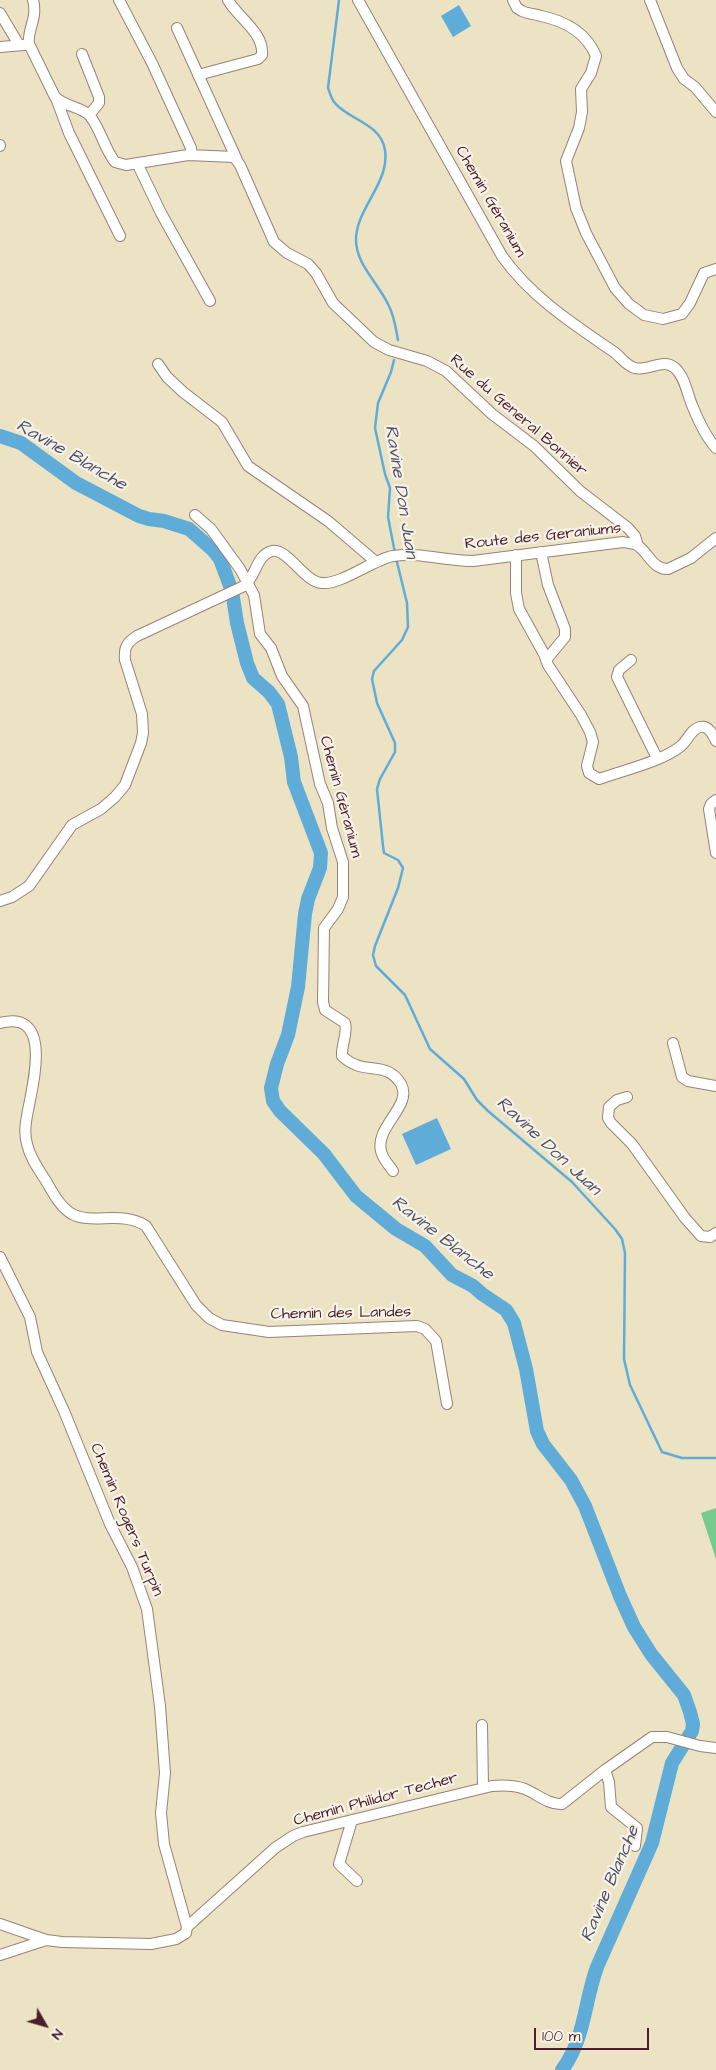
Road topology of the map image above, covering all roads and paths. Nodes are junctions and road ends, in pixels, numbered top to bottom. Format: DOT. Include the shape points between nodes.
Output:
graph roads {
  1 [pos="33,0"];
  2 [pos="119,0"];
  3 [pos="228,0"];
  4 [pos="358,0"];
  5 [pos="513,0"];
  6 [pos="650,0"];
  7 [pos="0,13"];
  8 [pos="177,28"];
  9 [pos="24,45"];
  10 [pos="0,47"];
  11 [pos="82,54"];
  12 [pos="198,75"];
  13 [pos="55,97"];
  14 [pos="716,112"];
  15 [pos="89,115"];
  16 [pos="192,156"];
  17 [pos="237,160"];
  18 [pos="137,163"];
  19 [pos="120,236"];
  20 [pos="716,269"];
  21 [pos="210,301"];
  22 [pos="158,364"];
  23 [pos="716,448"];
  24 [pos="195,515"];
  25 [pos="716,538"];
  26 [pos="638,546"];
  27 [pos="541,552"];
  28 [pos="516,555"];
  29 [pos="376,562"];
  30 [pos="247,584"];
  31 [pos="546,660"];
  32 [pos="631,660"];
  33 [pos="716,741"];
  34 [pos="658,758"];
  35 [pos="716,800"];
  36 [pos="716,853"];
  37 [pos="0,901"];
  38 [pos="0,1023"];
  39 [pos="673,1043"];
  40 [pos="716,1086"];
  41 [pos="627,1097"];
  42 [pos="392,1170"];
  43 [pos="716,1233"];
  44 [pos="0,1257"];
  45 [pos="447,1404"];
  46 [pos="482,1725"];
  47 [pos="716,1748"];
  48 [pos="605,1770"];
  49 [pos="484,1787"];
  50 [pos="352,1820"];
  51 [pos="635,1846"];
  52 [pos="357,1881"];
  53 [pos="0,1924"];
  54 [pos="187,1927"];
  55 [pos="46,1940"];
  56 [pos="0,1955"];
  1 -- 9 [label="street" via="34,23"];
  2 -- 16 [label="street" via="152,63"];
  3 -- 12 [label="street" via="253,30 262,55 258,59"];
  4 -- 23 [label="street, Chemin Géranium" via="515,275 542,300 632,368 664,364 674,368 685,383 704,432"];
  5 -- 20 [label="street" via="522,11 569,26 585,38 596,56 581,89 579,128 566,161 576,208 619,294 644,315 663,319 676,317 686,309 704,273"];
  6 -- 14 [label="street" via="684,79"];
  7 -- 9 [label="street"];
  8 -- 12 [label="street, Rue du General Bonnier"];
  9 -- 10 [label="street"];
  9 -- 13 [label="street"];
  11 -- 15 [label="street" via="99,98"];
  12 -- 17 [label="street, Rue du General Bonnier"];
  13 -- 15 [label="street" via="62,104"];
  13 -- 19 [label="street" via="69,133"];
  15 -- 18 [label="street" via="115,162"];
  16 -- 17 [label="street" via="230,156"];
  16 -- 18 [label="street"];
  17 -- 26 [label="street, Rue du General Bonnier" via="274,242 308,264 340,309 377,344 446,371 492,414 528,440 580,491 628,528"];
  18 -- 21 [label="street"];
  22 -- 29 [label="street" via="183,392 222,422 248,466 328,521"];
  24 -- 30 [label="street, Chemin Géranium" via="211,529"];
  25 -- 26 [label="street, Route des Geraniums" via="691,558 668,569 657,565"];
  26 -- 27 [label="street, Route des Geraniums" via="623,542"];
  27 -- 28 [label="street, Route des Geraniums"];
  27 -- 31 [label="street" via="548,585 565,629 565,637"];
  28 -- 29 [label="street, Route des Geraniums" via="453,561 406,554"];
  28 -- 31 [label="street" via="516,593 520,609"];
  29 -- 30 [label="street, Route des Geraniums" via="334,582 322,584 274,551 264,555"];
  30 -- 37 [label="street, Route des Geraniums" via="127,643 125,660 142,714 143,733 125,785 101,809 72,825 29,886"];
  30 -- 42 [label="street, Chemin Géranium" via="254,596 260,634 271,648 282,676 303,706 320,784 343,862 343,897 338,910 324,928 325,1010 345,1023 347,1029 342,1056 356,1067 387,1070 401,1085 402,1103 380,1142 381,1153"];
  31 -- 34 [label="street" via="590,732 588,773 599,779"];
  32 -- 34 [label="street" via="619,670 617,678"];
  33 -- 34 [label="street" via="712,732 699,727 681,746"];
  35 -- 36 [label="street" via="709,809"];
  38 -- 45 [label="street, Chemin des Landes" via="19,1023 33,1036 37,1051 36,1071 26,1122 27,1146 58,1201 68,1212 78,1217 134,1219 146,1226 196,1305 222,1325 270,1332 417,1326 425,1329 436,1341"];
  39 -- 40 [label="street" via="682,1077"];
  41 -- 43 [label="street" via="609,1107 610,1123 636,1149 701,1236 710,1237"];
  44 -- 54 [label="street, Chemin Rogers Turpin" via="30,1317 37,1352 110,1524 132,1567 147,1609 165,1773 161,1814 164,1844"];
  46 -- 49 [label="street"];
  47 -- 48 [label="street, Chemin Philidor Techer" via="667,1737 652,1737"];
  48 -- 49 [label="street, Chemin Philidor Techer" via="572,1798 559,1804 524,1788"];
  48 -- 51 [label="street" via="611,1807 637,1828"];
  49 -- 50 [label="street, Chemin Philidor Techer"];
  50 -- 52 [label="street" via="339,1864"];
  50 -- 54 [label="street, Chemin Philidor Techer" via="303,1832 275,1848"];
  53 -- 55 [label="street"];
  54 -- 55 [label="street, Chemin Philidor Techer" via="186,1933 176,1939 151,1944"];
  55 -- 56 [label="street, Chemin Philidor Techer"];
}
